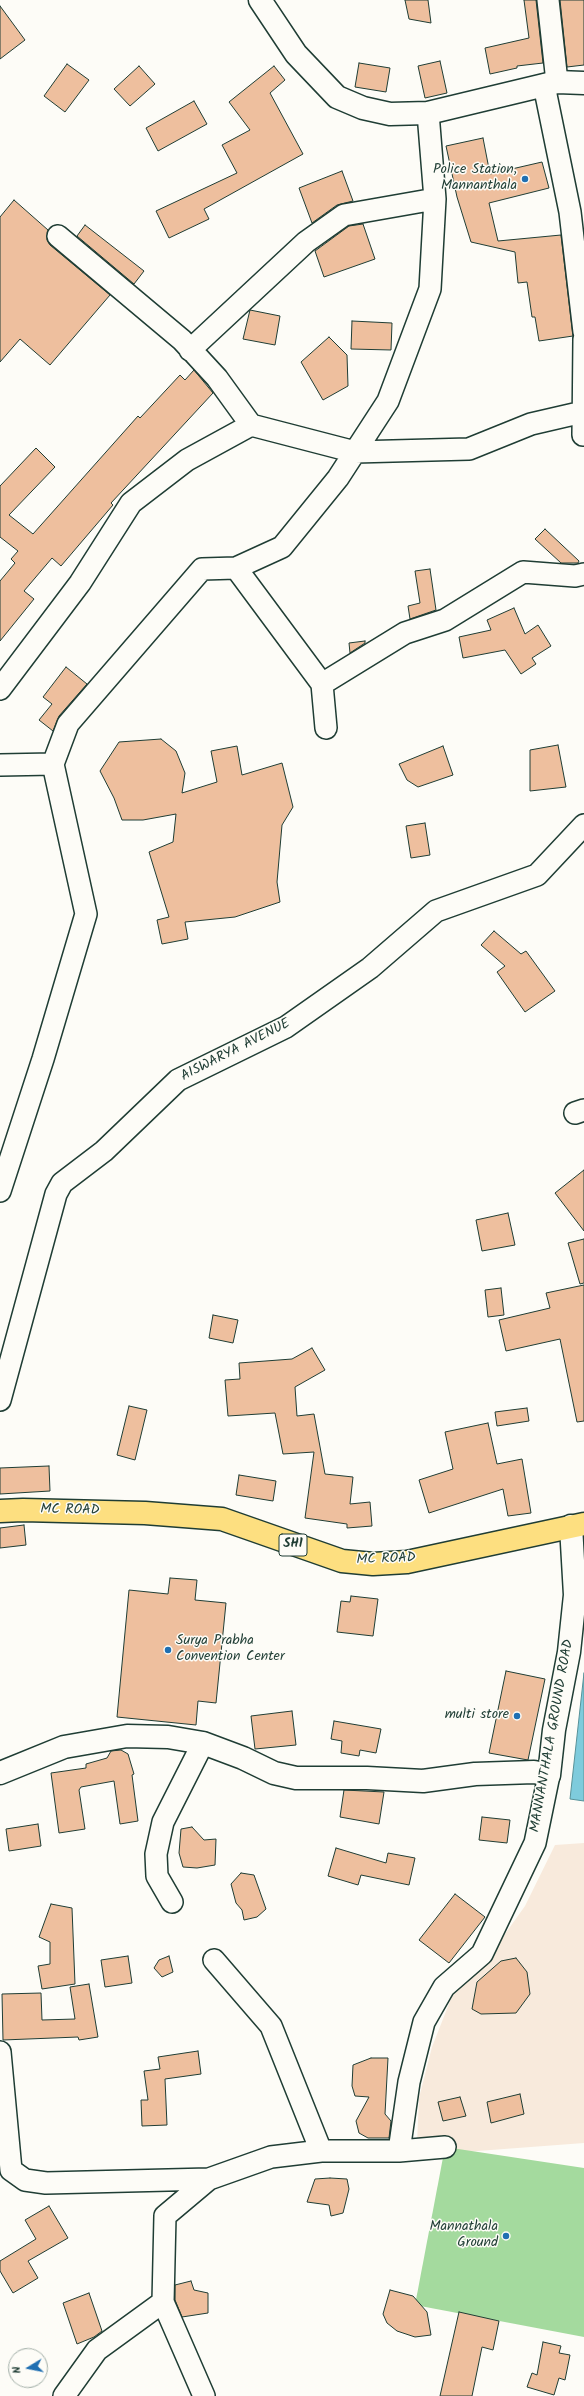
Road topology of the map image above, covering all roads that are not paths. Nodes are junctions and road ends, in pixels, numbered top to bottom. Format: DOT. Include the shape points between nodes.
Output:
graph roads {
  1 [pos="260,0"];
  2 [pos="548,0"];
  3 [pos="551,83"];
  4 [pos="584,83"];
  5 [pos="428,113"];
  6 [pos="436,199"];
  7 [pos="58,236"];
  8 [pos="584,332"];
  9 [pos="584,339"];
  10 [pos="190,350"];
  11 [pos="583,412"];
  12 [pos="252,425"];
  13 [pos="583,435"];
  14 [pos="355,452"];
  15 [pos="236,568"];
  16 [pos="584,574"];
  17 [pos="322,684"];
  18 [pos="0,688"];
  19 [pos="326,728"];
  20 [pos="53,764"];
  21 [pos="0,765"];
  22 [pos="584,825"];
  23 [pos="5,1163"];
  24 [pos="0,1191"];
  25 [pos="0,1400"];
  26 [pos="0,1512"];
  27 [pos="578,1525"];
  28 [pos="203,1743"];
  29 [pos="0,1773"];
  30 [pos="549,1775"];
  31 [pos="172,1902"];
  32 [pos="214,1960"];
  33 [pos="0,2052"];
  34 [pos="445,2147"];
  35 [pos="321,2151"];
  36 [pos="399,2151"];
  37 [pos="209,2179"];
  38 [pos="163,2302"];
  39 [pos="64,2396"];
  40 [pos="204,2396"];
  1 -- 5 [label="street" via="296,54 337,96 363,108 390,114"];
  2 -- 3 [label="street"];
  3 -- 4 [label="street"];
  3 -- 5 [label="street"];
  3 -- 8 [label="street"];
  5 -- 6 [label="street"];
  6 -- 10 [label="street" via="344,215 306,242"];
  6 -- 14 [label="street" via="430,289 388,401"];
  7 -- 10 [label="street" via="143,306"];
  9 -- 11 [label="street"];
  10 -- 12 [label="street" via="217,378"];
  11 -- 13 [label="street"];
  11 -- 14 [label="street" via="531,424 469,449"];
  12 -- 14 [label="street"];
  12 -- 18 [label="street" via="188,460 131,503 80,583"];
  14 -- 15 [label="street" via="338,478 282,547"];
  15 -- 17 [label="street"];
  15 -- 20 [label="street" via="202,569 68,724"];
  16 -- 17 [label="street" via="575,576 523,572 445,620 405,634"];
  17 -- 19 [label="street"];
  20 -- 21 [label="street"];
  20 -- 23 [label="street" via="86,914 43,1059"];
  22 -- 25 [label="street, AISWARYA AVENUE" via="537,875 436,911 370,968 286,1027 178,1080 104,1151 66,1178 56,1194"];
  23 -- 24 [label="street"];
  26 -- 27 [label="main road, MC ROAD / SH1" via="23,1510 145,1513 222,1519 342,1561 373,1564 407,1562"];
  27 -- 30 [label="street, MANNANTHALA GROUND ROAD" via="569,1652 554,1730"];
  28 -- 29 [label="street" via="168,1736 110,1738 64,1748"];
  28 -- 30 [label="street" via="274,1773 296,1778 424,1781 476,1774 534,1772"];
  28 -- 31 [label="street" via="163,1822 156,1854 157,1876"];
  30 -- 36 [label="street, MANNANTHALA GROUND ROAD" via="535,1843 482,1954 444,1987 424,2022 409,2082"];
  32 -- 35 [label="street" via="271,2026"];
  33 -- 37 [label="street" via="11,2170 25,2180 46,2183"];
  34 -- 36 [label="street"];
  35 -- 36 [label="street"];
  35 -- 37 [label="street" via="271,2157"];
  37 -- 38 [label="street" via="165,2216"];
  38 -- 39 [label="street" via="97,2350"];
  38 -- 40 [label="street"];
}
